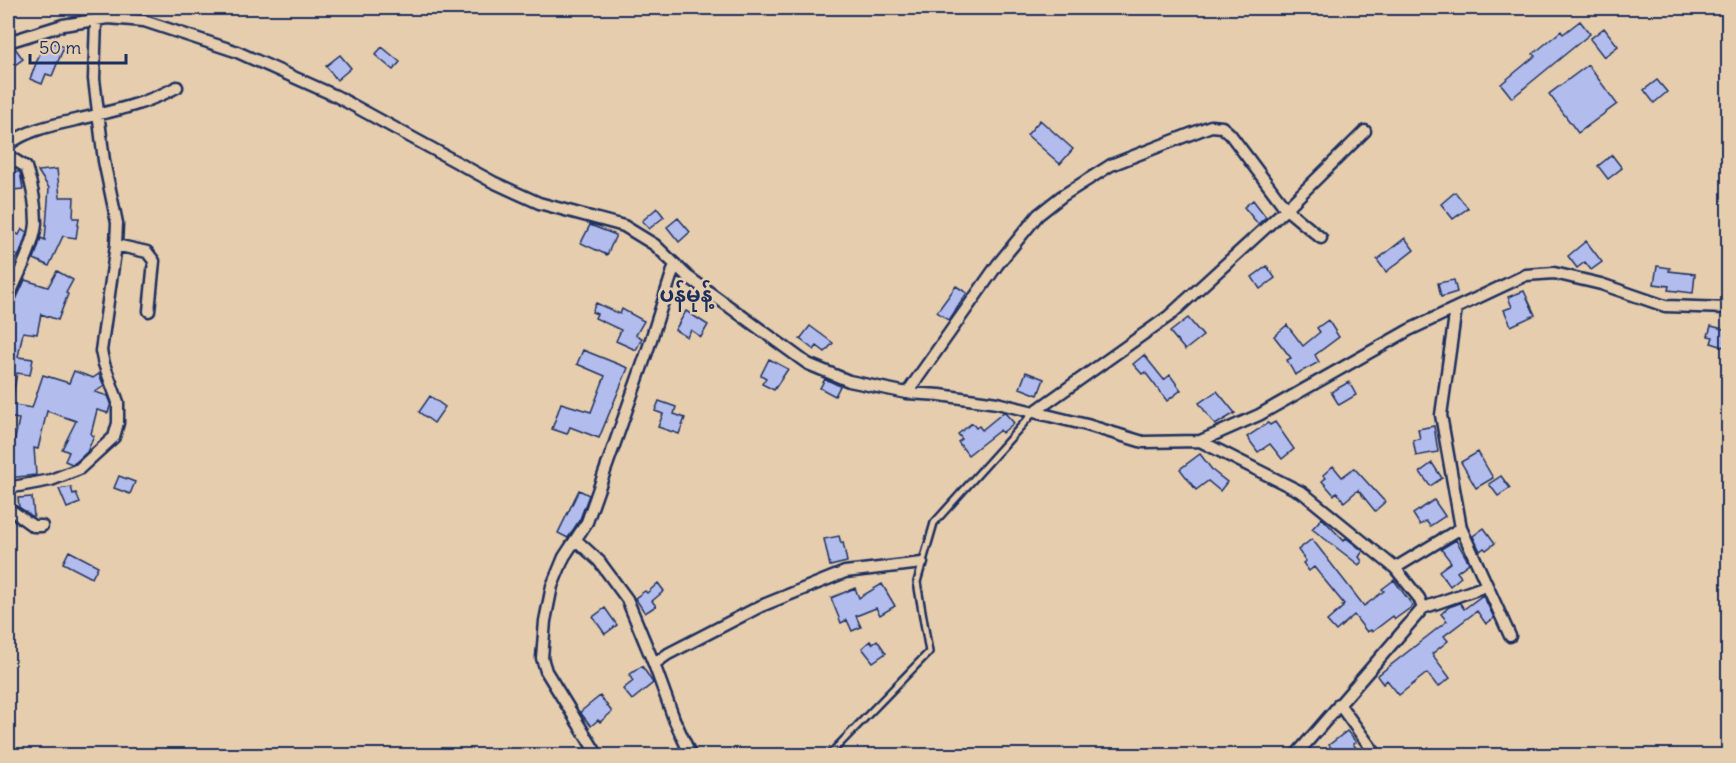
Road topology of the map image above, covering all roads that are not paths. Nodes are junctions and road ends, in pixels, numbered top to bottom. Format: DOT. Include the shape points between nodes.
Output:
graph roads {
  1 [pos="131,8"];
  2 [pos="96,20"];
  3 [pos="126,20"];
  4 [pos="8,42"];
  5 [pos="177,87"];
  6 [pos="97,115"];
  7 [pos="1365,131"];
  8 [pos="8,145"];
  9 [pos="8,156"];
  10 [pos="1286,209"];
  11 [pos="1321,238"];
  12 [pos="116,245"];
  13 [pos="675,264"];
  14 [pos="8,299"];
  15 [pos="1456,308"];
  16 [pos="1728,308"];
  17 [pos="149,311"];
  18 [pos="907,393"];
  19 [pos="1034,412"];
  20 [pos="1200,441"];
  21 [pos="8,488"];
  22 [pos="8,508"];
  23 [pos="42,526"];
  24 [pos="1461,528"];
  25 [pos="576,540"];
  26 [pos="922,563"];
  27 [pos="1395,568"];
  28 [pos="1486,586"];
  29 [pos="1423,608"];
  30 [pos="1510,636"];
  31 [pos="654,664"];
  32 [pos="1339,704"];
  33 [pos="598,756"];
  34 [pos="691,756"];
  35 [pos="828,756"];
  36 [pos="1296,756"];
  37 [pos="1377,756"];
  1 -- 3 [label="street"];
  2 -- 3 [label="street"];
  2 -- 4 [label="street" via="63,25"];
  2 -- 6 [label="street"];
  3 -- 13 [label="street" via="144,21 235,51 336,96 538,203 624,226 655,245"];
  5 -- 6 [label="street" via="151,101"];
  6 -- 8 [label="street" via="40,129"];
  6 -- 12 [label="street" via="117,223"];
  7 -- 10 [label="street"];
  9 -- 14 [label="street" via="26,167 34,192 36,225"];
  10 -- 11 [label="street"];
  10 -- 18 [label="street" via="1222,126 1211,126 1111,165 1038,215 998,264"];
  10 -- 19 [label="street" via="1169,316"];
  12 -- 17 [label="street" via="147,252 154,261"];
  12 -- 21 [label="street" via="101,351 118,402 114,437 79,469 51,480"];
  13 -- 18 [label="street" via="808,364 849,381"];
  13 -- 25 [label="street" via="605,474"];
  15 -- 16 [label="street" via="1526,276 1554,273 1665,306"];
  15 -- 20 [label="street" via="1409,330 1259,415"];
  15 -- 24 [label="street" via="1441,416"];
  18 -- 19 [label="street" via="940,394"];
  19 -- 20 [label="street" via="1143,442"];
  19 -- 26 [label="lane" via="934,523"];
  20 -- 27 [label="street" via="1304,493"];
  22 -- 23 [label="street" via="33,526"];
  24 -- 27 [label="street"];
  24 -- 28 [label="street"];
  25 -- 31 [label="street" via="599,561 627,598"];
  25 -- 33 [label="street" via="552,586 542,658"];
  26 -- 31 [label="street" via="845,572 761,606"];
  26 -- 35 [label="lane" via="917,582 929,652"];
  27 -- 29 [label="street"];
  28 -- 29 [label="street"];
  28 -- 30 [label="street"];
  29 -- 32 [label="street"];
  31 -- 34 [label="street"];
  32 -- 36 [label="street"];
  32 -- 37 [label="street"];
}
